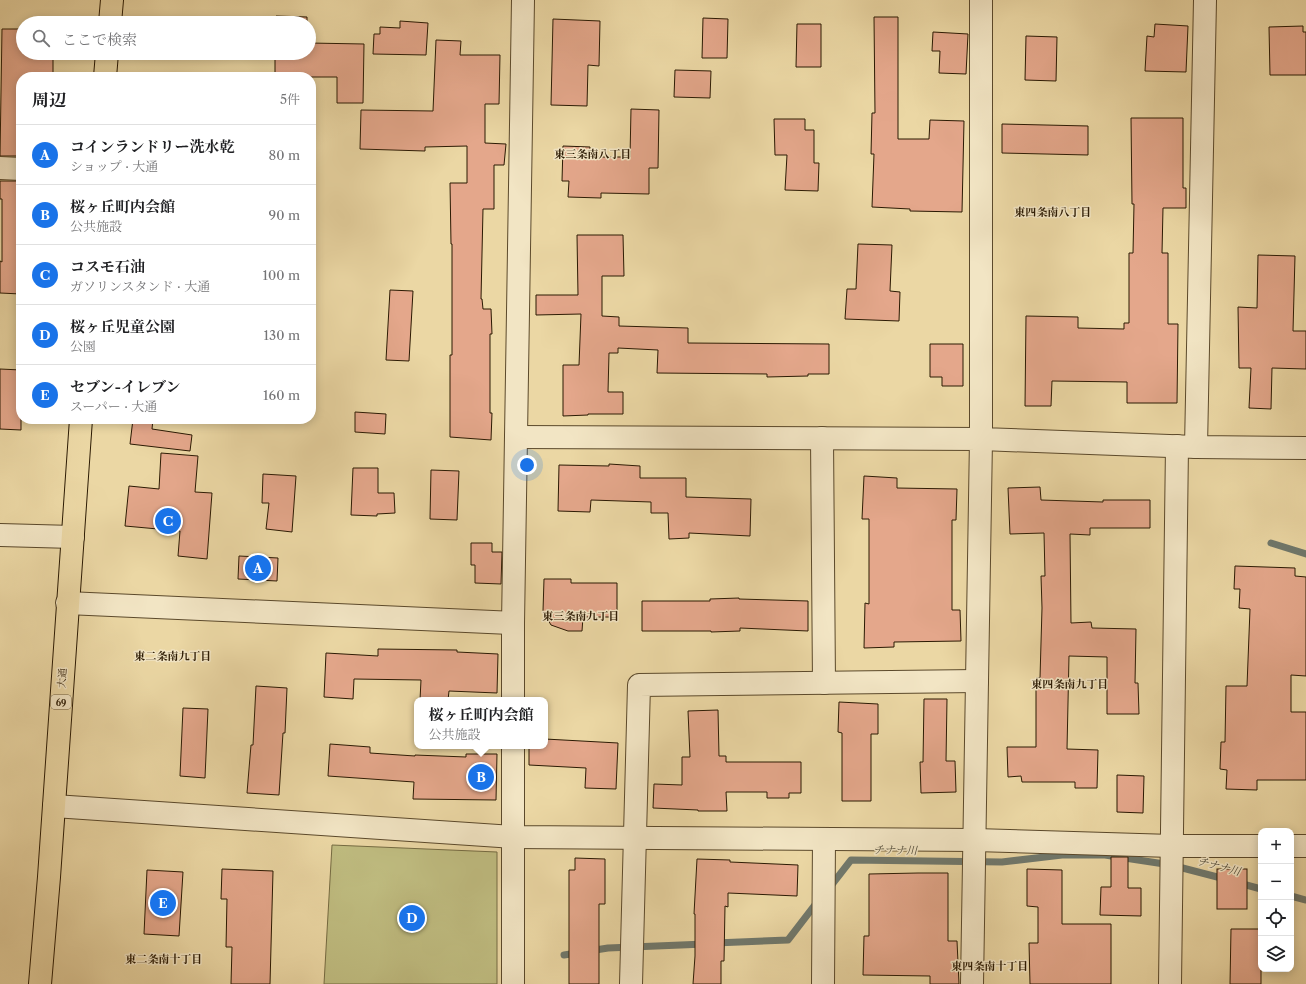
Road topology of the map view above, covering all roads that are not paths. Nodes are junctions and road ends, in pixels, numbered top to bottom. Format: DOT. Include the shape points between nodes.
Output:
graph roads {
  1 [pos="112,0"];
  2 [pos="523,0"];
  3 [pos="981,0"];
  4 [pos="1205,0"];
  5 [pos="111,16"];
  6 [pos="106,60"];
  7 [pos="105,72"];
  8 [pos="0,168"];
  9 [pos="16,169"];
  10 [pos="81,424"];
  11 [pos="516,437"];
  12 [pos="822,438"];
  13 [pos="981,439"];
  14 [pos="1186,446"];
  15 [pos="1306,448"];
  16 [pos="0,535"];
  17 [pos="73,537"];
  18 [pos="68,603"];
  19 [pos="513,623"];
  20 [pos="977,680"];
  21 [pos="824,683"];
  22 [pos="513,697"];
  23 [pos="513,749"];
  24 [pos="54,806"];
  25 [pos="513,838"];
  26 [pos="635,838"];
  27 [pos="824,839"];
  28 [pos="974,840"];
  29 [pos="1172,846"];
  30 [pos="1258,846"];
  31 [pos="1294,846"];
  32 [pos="1306,846"];
  33 [pos="40,984"];
  34 [pos="513,984"];
  35 [pos="631,984"];
  36 [pos="823,984"];
  37 [pos="972,984"];
  38 [pos="1170,984"];
  1 -- 5 [label="main road"];
  2 -- 11 [label="street"];
  3 -- 13 [label="street"];
  4 -- 14 [label="street"];
  6 -- 7 [label="main road"];
  8 -- 9 [label="street"];
  10 -- 17 [label="main road, 大通 / 69"];
  11 -- 12 [label="street"];
  11 -- 19 [label="street"];
  12 -- 13 [label="street"];
  12 -- 21 [label="street"];
  13 -- 14 [label="street"];
  13 -- 20 [label="street"];
  14 -- 15 [label="street"];
  14 -- 29 [label="street"];
  16 -- 17 [label="street"];
  17 -- 18 [label="main road, 大通 / 69"];
  18 -- 19 [label="street"];
  18 -- 24 [label="main road, 大通 / 69"];
  19 -- 22 [label="street"];
  20 -- 21 [label="street"];
  20 -- 28 [label="street"];
  21 -- 26 [label="street" via="639,685"];
  23 -- 25 [label="street"];
  24 -- 25 [label="street"];
  24 -- 33 [label="main road, 大通 / 69"];
  25 -- 26 [label="street"];
  25 -- 34 [label="street"];
  26 -- 27 [label="street"];
  26 -- 35 [label="street"];
  27 -- 28 [label="street"];
  27 -- 36 [label="street"];
  28 -- 29 [label="street"];
  28 -- 37 [label="street"];
  29 -- 30 [label="street"];
  29 -- 38 [label="street"];
  31 -- 32 [label="street"];
}
